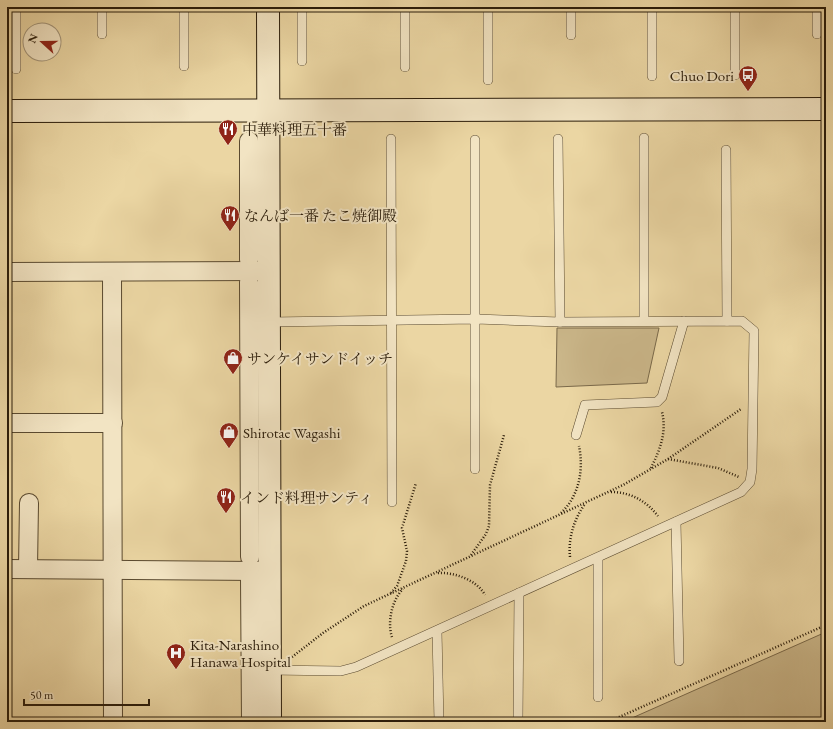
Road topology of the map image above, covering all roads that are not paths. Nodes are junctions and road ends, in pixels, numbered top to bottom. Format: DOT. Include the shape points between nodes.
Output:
graph roads {
  1 [pos="16,7"];
  2 [pos="102,7"];
  3 [pos="184,7"];
  4 [pos="268,7"];
  5 [pos="302,7"];
  6 [pos="405,7"];
  7 [pos="488,7"];
  8 [pos="571,7"];
  9 [pos="652,7"];
  10 [pos="735,7"];
  11 [pos="817,7"];
  12 [pos="102,34"];
  13 [pos="817,34"];
  14 [pos="571,35"];
  15 [pos="302,60"];
  16 [pos="184,66"];
  17 [pos="404,67"];
  18 [pos="16,69"];
  19 [pos="735,75"];
  20 [pos="652,76"];
  21 [pos="488,80"];
  22 [pos="826,109"];
  23 [pos="7,112"];
  24 [pos="269,112"];
  25 [pos="644,138"];
  26 [pos="390,139"];
  27 [pos="558,139"];
  28 [pos="475,140"];
  29 [pos="249,141"];
  30 [pos="726,150"];
  31 [pos="250,260"];
  32 [pos="269,271"];
  33 [pos="7,272"];
  34 [pos="112,272"];
  35 [pos="249,282"];
  36 [pos="476,319"];
  37 [pos="392,321"];
  38 [pos="644,321"];
  39 [pos="684,321"];
  40 [pos="727,321"];
  41 [pos="270,322"];
  42 [pos="560,322"];
  43 [pos="7,422"];
  44 [pos="113,422"];
  45 [pos="577,438"];
  46 [pos="475,469"];
  47 [pos="392,502"];
  48 [pos="30,503"];
  49 [pos="676,522"];
  50 [pos="250,557"];
  51 [pos="598,558"];
  52 [pos="113,568"];
  53 [pos="7,569"];
  54 [pos="28,569"];
  55 [pos="271,571"];
  56 [pos="250,580"];
  57 [pos="519,593"];
  58 [pos="437,631"];
  59 [pos="679,660"];
  60 [pos="270,670"];
  61 [pos="598,697"];
  62 [pos="113,722"];
  63 [pos="251,722"];
  64 [pos="270,722"];
  65 [pos="439,722"];
  66 [pos="518,722"];
  1 -- 18 [label="lane"];
  2 -- 12 [label="lane"];
  3 -- 16 [label="lane"];
  4 -- 24 [label="street"];
  5 -- 15 [label="lane"];
  6 -- 17 [label="lane"];
  7 -- 21 [label="lane"];
  8 -- 14 [label="lane"];
  9 -- 20 [label="lane"];
  10 -- 19 [label="lane"];
  11 -- 13 [label="lane"];
  22 -- 24 [label="street"];
  23 -- 24 [label="street"];
  24 -- 32 [label="street"];
  25 -- 38 [label="lane"];
  26 -- 37 [label="lane"];
  27 -- 42 [label="lane"];
  28 -- 36 [label="lane"];
  29 -- 31 [label="street"];
  30 -- 40 [label="lane"];
  32 -- 34 [label="street"];
  32 -- 41 [label="street"];
  33 -- 34 [label="street"];
  34 -- 44 [label="street"];
  35 -- 50 [label="street"];
  36 -- 37 [label="lane"];
  36 -- 42 [label="lane"];
  36 -- 46 [label="lane"];
  37 -- 41 [label="lane"];
  37 -- 47 [label="lane"];
  38 -- 39 [label="lane"];
  38 -- 42 [label="lane"];
  39 -- 40 [label="lane"];
  39 -- 45 [label="lane" via="662,397 657,402 584,405"];
  40 -- 49 [label="lane" via="742,321 754,332 755,399 750,482 741,492"];
  41 -- 55 [label="street"];
  43 -- 44 [label="street"];
  44 -- 52 [label="street"];
  48 -- 54 [label="street"];
  49 -- 51 [label="lane"];
  49 -- 59 [label="lane"];
  51 -- 57 [label="lane"];
  51 -- 61 [label="lane"];
  52 -- 54 [label="street"];
  52 -- 55 [label="street"];
  52 -- 62 [label="street"];
  53 -- 54 [label="street"];
  55 -- 60 [label="street"];
  56 -- 63 [label="street"];
  57 -- 58 [label="lane"];
  57 -- 66 [label="lane"];
  58 -- 60 [label="lane" via="356,667 341,670"];
  58 -- 65 [label="lane"];
  60 -- 64 [label="street"];
}
